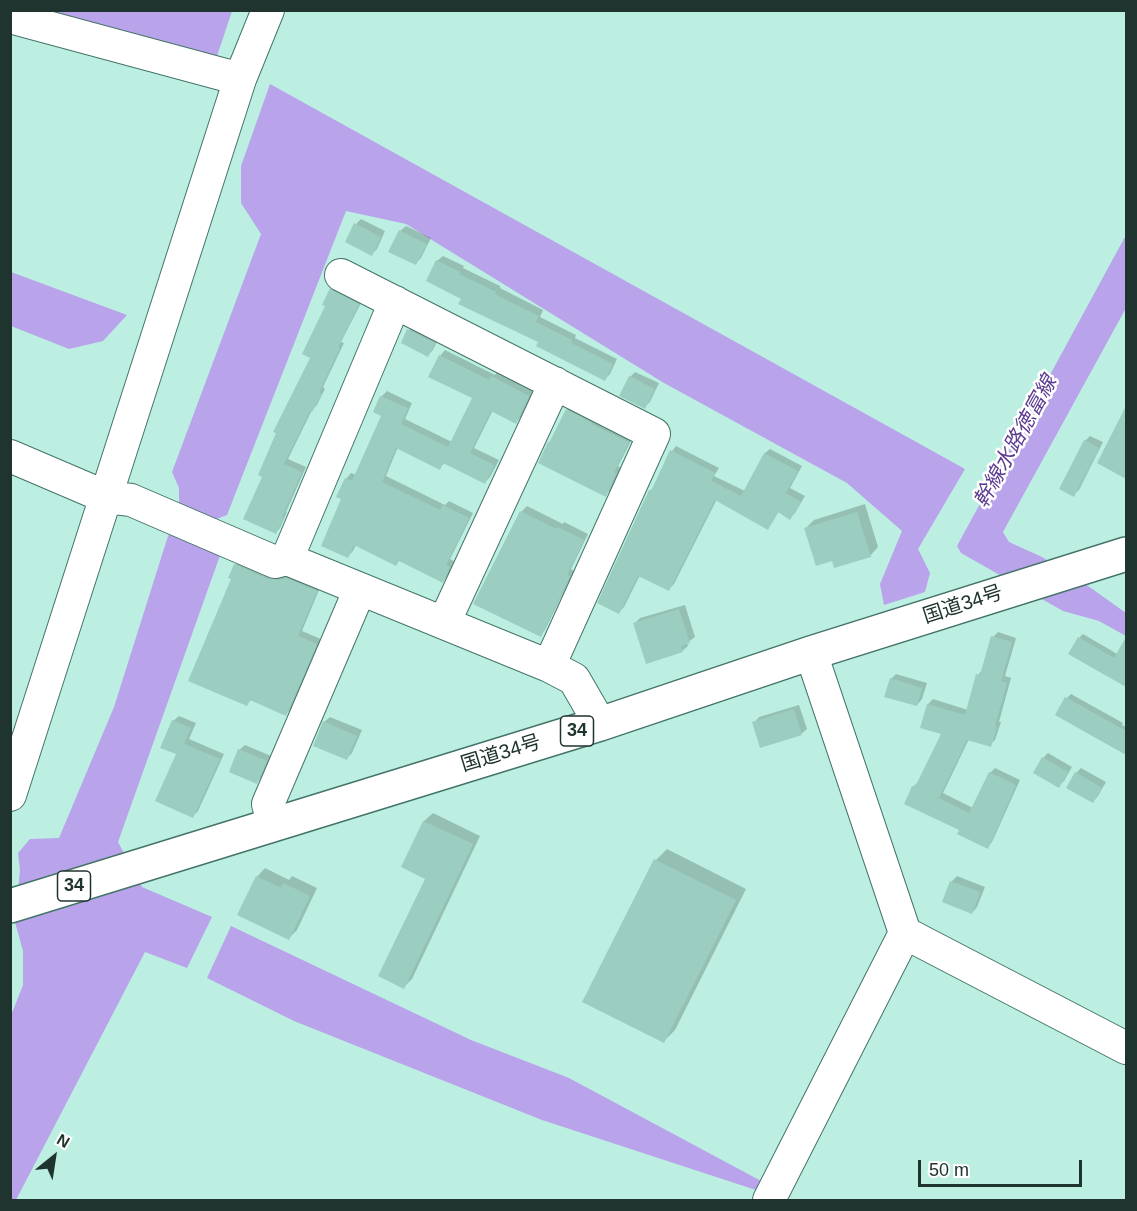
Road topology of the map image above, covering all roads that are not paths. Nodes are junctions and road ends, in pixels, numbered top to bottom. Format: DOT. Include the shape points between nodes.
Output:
graph roads {
  1 [pos="268,10"];
  2 [pos="10,17"];
  3 [pos="240,79"];
  4 [pos="341,275"];
  5 [pos="395,302"];
  6 [pos="555,383"];
  7 [pos="10,456"];
  8 [pos="106,497"];
  9 [pos="1113,558"];
  10 [pos="287,559"];
  11 [pos="360,589"];
  12 [pos="444,623"];
  13 [pos="811,653"];
  14 [pos="549,666"];
  15 [pos="600,724"];
  16 [pos="10,795"];
  17 [pos="273,824"];
  18 [pos="11,905"];
  19 [pos="905,933"];
  20 [pos="1126,1048"];
  21 [pos="770,1200"];
  1 -- 3 [label="street"];
  2 -- 3 [label="street"];
  3 -- 8 [label="street"];
  4 -- 5 [label="street"];
  5 -- 6 [label="street"];
  5 -- 10 [label="street"];
  6 -- 12 [label="street"];
  6 -- 14 [label="street" via="654,434"];
  7 -- 8 [label="street"];
  8 -- 10 [label="street" via="131,500 274,561"];
  8 -- 16 [label="street"];
  9 -- 13 [label="highway, 国道34号 / 34"];
  10 -- 11 [label="street"];
  11 -- 12 [label="street"];
  11 -- 17 [label="street" via="268,804"];
  12 -- 14 [label="street"];
  13 -- 15 [label="highway, 国道34号 / 34"];
  13 -- 19 [label="street"];
  14 -- 15 [label="street" via="574,679"];
  15 -- 17 [label="highway, 国道34号 / 34"];
  17 -- 18 [label="highway, 国道34号 / 34"];
  19 -- 20 [label="street"];
  19 -- 21 [label="street"];
}
